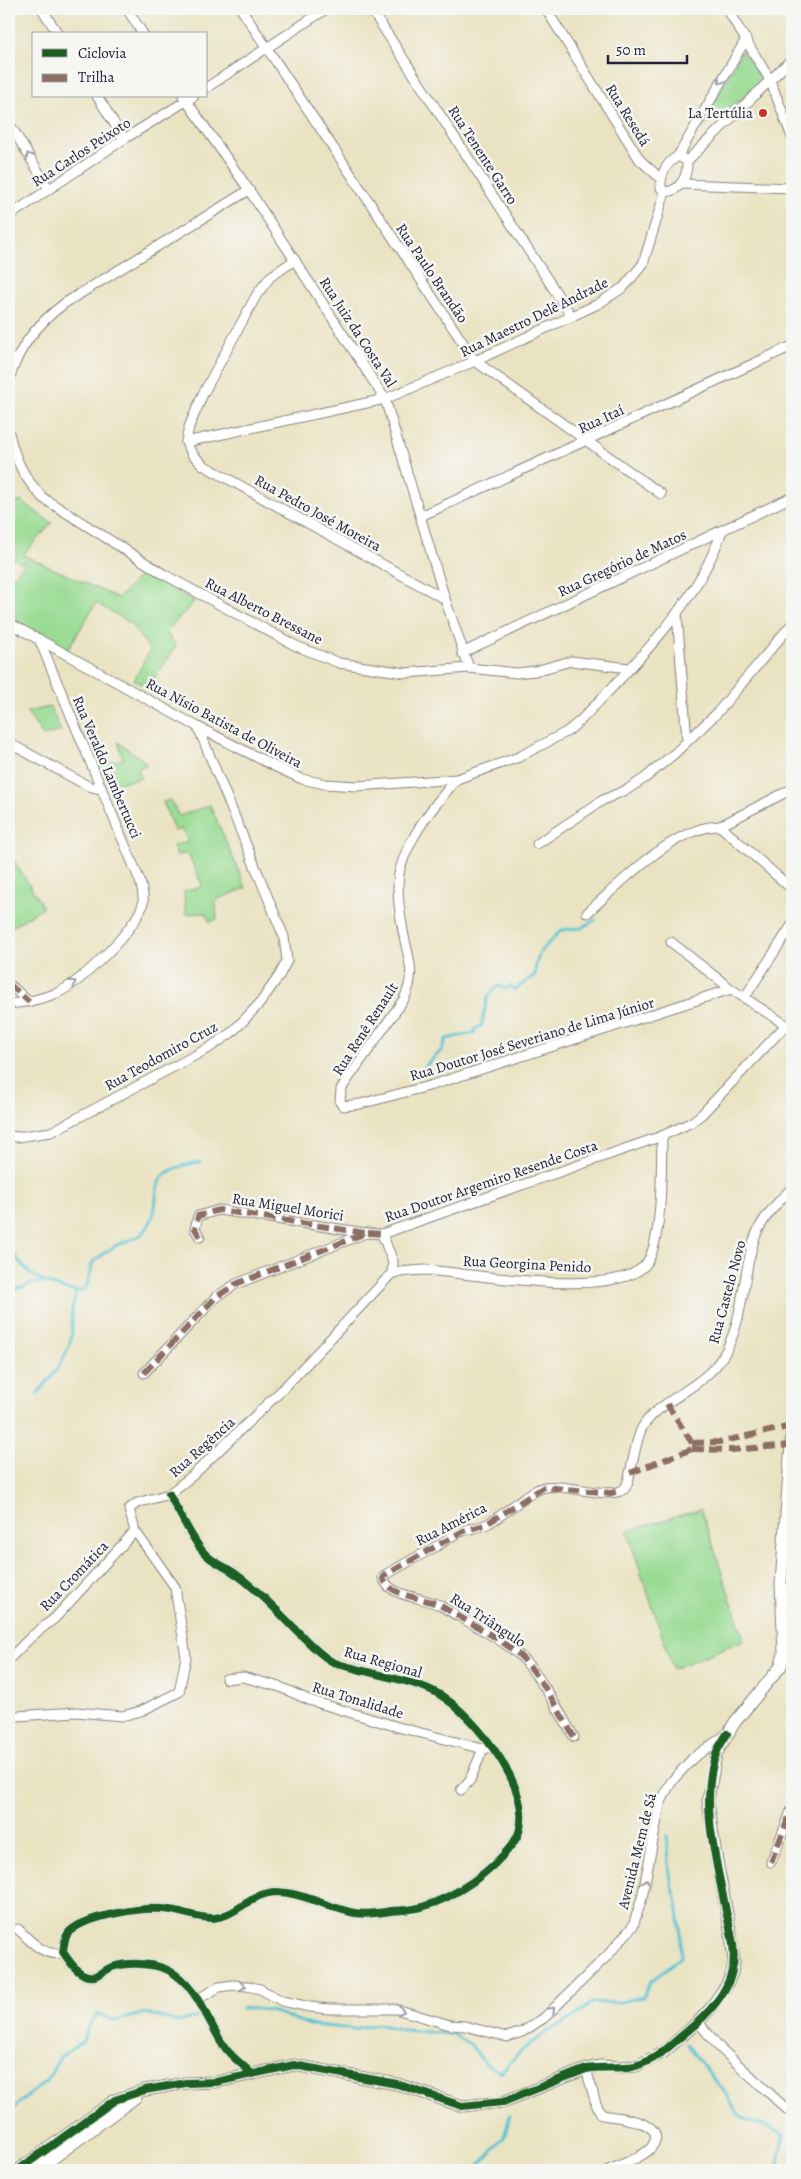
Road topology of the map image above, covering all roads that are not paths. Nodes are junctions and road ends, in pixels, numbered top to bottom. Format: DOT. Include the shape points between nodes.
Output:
graph roads {
  1 [pos="42,9"];
  2 [pos="127,9"];
  3 [pos="241,9"];
  4 [pos="326,9"];
  5 [pos="371,9"];
  6 [pos="546,9"];
  7 [pos="726,9"];
  8 [pos="57,32"];
  9 [pos="142,32"];
  10 [pos="746,39"];
  11 [pos="266,48"];
  12 [pos="792,59"];
  13 [pos="770,80"];
  14 [pos="208,87"];
  15 [pos="98,98"];
  16 [pos="188,98"];
  17 [pos="9,123"];
  18 [pos="792,138"];
  19 [pos="124,139"];
  20 [pos="678,156"];
  21 [pos="687,161"];
  22 [pos="661,179"];
  23 [pos="682,184"];
  24 [pos="792,188"];
  25 [pos="48,189"];
  26 [pos="249,190"];
  27 [pos="665,192"];
  28 [pos="9,216"];
  29 [pos="295,260"];
  30 [pos="572,317"];
  31 [pos="792,346"];
  32 [pos="475,361"];
  33 [pos="9,382"];
  34 [pos="385,399"];
  35 [pos="9,433"];
  36 [pos="585,441"];
  37 [pos="186,442"];
  38 [pos="661,494"];
  39 [pos="792,497"];
  40 [pos="421,516"];
  41 [pos="722,531"];
  42 [pos="445,599"];
  43 [pos="676,614"];
  44 [pos="9,622"];
  45 [pos="792,624"];
  46 [pos="39,639"];
  47 [pos="462,653"];
  48 [pos="469,668"];
  49 [pos="629,668"];
  50 [pos="198,726"];
  51 [pos="687,740"];
  52 [pos="9,742"];
  53 [pos="458,779"];
  54 [pos="100,789"];
  55 [pos="792,789"];
  56 [pos="720,826"];
  57 [pos="537,844"];
  58 [pos="792,889"];
  59 [pos="587,913"];
  60 [pos="792,925"];
  61 [pos="671,942"];
  62 [pos="9,984"];
  63 [pos="731,989"];
  64 [pos="745,997"];
  65 [pos="28,1002"];
  66 [pos="9,1004"];
  67 [pos="789,1027"];
  68 [pos="340,1102"];
  69 [pos="9,1136"];
  70 [pos="662,1136"];
  71 [pos="792,1188"];
  72 [pos="366,1234"];
  73 [pos="382,1234"];
  74 [pos="200,1237"];
  75 [pos="392,1274"];
  76 [pos="144,1373"];
  77 [pos="792,1429"];
  78 [pos="791,1450"];
  79 [pos="619,1491"];
  80 [pos="169,1494"];
  81 [pos="135,1530"];
  82 [pos="383,1578"];
  83 [pos="9,1660"];
  84 [pos="226,1679"];
  85 [pos="9,1715"];
  86 [pos="727,1734"];
  87 [pos="574,1737"];
  88 [pos="487,1748"];
  89 [pos="460,1790"];
  90 [pos="792,1809"];
  91 [pos="771,1862"];
  92 [pos="18,1929"];
  93 [pos="63,1952"];
  94 [pos="198,1999"];
  95 [pos="698,2022"];
  96 [pos="586,2069"];
  97 [pos="251,2073"];
  98 [pos="118,2103"];
  99 [pos="792,2114"];
  100 [pos="18,2170"];
  101 [pos="37,2170"];
  102 [pos="609,2170"];
  1 -- 8 [label="street"];
  2 -- 9 [label="street"];
  3 -- 11 [label="street, Rua Paulo Brandão"];
  4 -- 11 [label="street"];
  5 -- 30 [label="street, Rua Tenente Garro"];
  6 -- 22 [label="street, Rua Resedá" via="640,160"];
  7 -- 10 [label="street"];
  10 -- 13 [label="street"];
  10 -- 20 [label="street, one-way"];
  11 -- 14 [label="street"];
  11 -- 32 [label="street, Rua Paulo Brandão"];
  12 -- 13 [label="street"];
  13 -- 18 [label="street"];
  13 -- 21 [label="street"];
  15 -- 19 [label="street"];
  16 -- 19 [label="street, Rua Carlos Peixoto"];
  16 -- 26 [label="street, Rua Juiz da Costa Val"];
  25 -- 17 [label="street, one-way"];
  19 -- 25 [label="street, Rua Carlos Peixoto"];
  20 -- 21 [label="street"];
  20 -- 22 [label="street" via="669,163"];
  21 -- 23 [label="street"];
  22 -- 27 [label="street" via="661,188"];
  23 -- 24 [label="street"];
  23 -- 27 [label="street"];
  25 -- 28 [label="street, Rua Carlos Peixoto"];
  26 -- 29 [label="street, Rua Juiz da Costa Val"];
  26 -- 33 [label="street" via="46,317 17,357"];
  27 -- 30 [label="street, Rua Maestro Delê Andrade" via="643,264 634,277 612,297"];
  29 -- 34 [label="street, Rua Juiz da Costa Val"];
  29 -- 37 [label="street" via="270,277 256,296 204,394"];
  30 -- 32 [label="street, Rua Maestro Delê Andrade"];
  31 -- 36 [label="street, Rua Itaí"];
  32 -- 34 [label="street, Rua Maestro Delê Andrade"];
  32 -- 36 [label="street, Rua Paulo Brandão"];
  34 -- 37 [label="street, Rua Maestro Delê Andrade"];
  34 -- 40 [label="street, Rua Juiz da Costa Val"];
  35 -- 48 [label="street, Rua Alberto Bressane" via="17,464 43,498 165,575 296,646 339,663 376,670 406,673"];
  36 -- 38 [label="street, Rua Paulo Brandão"];
  36 -- 40 [label="street, Rua Itaí"];
  37 -- 42 [label="street, Rua Pedro José Moreira" via="202,465"];
  39 -- 41 [label="street, Rua Gregório de Matos"];
  40 -- 42 [label="street, Rua Juiz da Costa Val"];
  41 -- 43 [label="street, Rua Nísio Batista de Oliveira" via="698,585"];
  41 -- 47 [label="street, Rua Gregório de Matos"];
  42 -- 47 [label="street, Rua Juiz da Costa Val"];
  43 -- 49 [label="street, Rua Nísio Batista de Oliveira"];
  43 -- 51 [label="street"];
  44 -- 46 [label="street, Rua Nísio Batista de Oliveira"];
  45 -- 51 [label="street" via="716,714"];
  46 -- 50 [label="street, Rua Nísio Batista de Oliveira"];
  46 -- 54 [label="street, Rua Veraldo Lambertucci"];
  47 -- 48 [label="street, Rua Juiz da Costa Val"];
  48 -- 49 [label="street, Rua Alberto Bressane" via="517,673 571,661"];
  49 -- 53 [label="street, Rua Nísio Batista de Oliveira" via="568,731 519,757"];
  50 -- 53 [label="street, Rua Nísio Batista de Oliveira" via="302,779 325,784 365,786"];
  50 -- 69 [label="street, Rua Teodomiro Cruz" via="284,937 287,961 260,1003 231,1033 209,1048 51,1132 17,1138"];
  51 -- 57 [label="street" via="645,778 603,800"];
  52 -- 54 [label="street" via="88,786"];
  53 -- 68 [label="street, Rua Renê Renault" via="412,839 400,870 399,895 412,973 410,986 341,1089"];
  65 -- 54 [label="street, Rua Veraldo Lambertucci, one-way" via="59,992 86,974 122,937 142,908 144,900 140,881"];
  55 -- 56 [label="street"];
  56 -- 58 [label="street"];
  56 -- 59 [label="street" via="698,829 667,845"];
  60 -- 64 [label="street"];
  61 -- 63 [label="street"];
  62 -- 65 [label="street"];
  63 -- 64 [label="street"];
  63 -- 68 [label="street, Rua Doutor José Severiano de Lima Júnior" via="421,1088 360,1104 344,1106"];
  64 -- 67 [label="street"];
  65 -- 66 [label="street"];
  67 -- 70 [label="street, Rua Doutor Argemiro Resende Costa" via="702,1114"];
  70 -- 73 [label="street, Rua Doutor Argemiro Resende Costa"];
  70 -- 75 [label="street, Rua Georgina Penido" via="660,1200 654,1249 640,1270 625,1278 585,1283 424,1270"];
  71 -- 79 [label="street, Rua Castelo Novo" via="774,1208 754,1240 736,1324 724,1356 699,1383 647,1421 635,1443 626,1486"];
  72 -- 73 [label="street, Rua Doutor Argemiro Resende Costa"];
  72 -- 74 [label="street, Rua Miguel Morici" via="219,1210 198,1216 195,1229"];
  72 -- 76 [label="street, Rua Doutor Argemiro Resende Costa" via="244,1281 216,1297"];
  73 -- 75 [label="street" via="393,1262"];
  75 -- 80 [label="street, Rua Regência" via="264,1409"];
  77 -- 78 [label="street, Avenida Mem de Sá"];
  78 -- 86 [label="street, Avenida Mem de Sá" via="781,1584 784,1653 781,1666"];
  79 -- 82 [label="street, Rua América" via="544,1486 485,1525 456,1534"];
  80 -- 81 [label="street, Rua Regência" via="137,1503 129,1509"];
  80 -- 88 [label="street, Rua Regional" via="210,1560 238,1575 332,1662 437,1693 462,1712"];
  81 -- 83 [label="street, Rua Cromática" via="55,1618"];
  81 -- 85 [label="street, Rua Regência" via="175,1586 186,1657 179,1692 141,1711 122,1716 76,1712"];
  82 -- 87 [label="street, Rua Triângulo" via="392,1590 439,1605 512,1649 545,1688"];
  84 -- 88 [label="street, Rua Tonalidade" via="242,1677 280,1687 309,1700 398,1727"];
  94 -- 86 [label="street, Avenida Mem de Sá, one-way" via="220,1987 247,1986 282,2000 310,2006 396,2009 507,2037 522,2032 544,2018 633,1926 642,1898 660,1804 671,1782 693,1758"];
  86 -- 95 [label="street" via="716,1754 708,1801 734,1962 726,1986"];
  88 -- 89 [label="street" via="470,1780"];
  88 -- 93 [label="street, Rua Regional" via="505,1766 520,1798 522,1822 516,1839 505,1853 470,1883 443,1900 408,1910 358,1913 286,1893 271,1892 225,1916 212,1918 149,1908 102,1917 80,1925 69,1932"];
  90 -- 91 [label="street"];
  92 -- 93 [label="street" via="44,1950 58,1954"];
  93 -- 94 [label="street" via="73,1967 94,1976 115,1966 154,1966 169,1971"];
  94 -- 97 [label="street" via="227,2050"];
  95 -- 96 [label="street" via="664,2052 636,2066"];
  95 -- 99 [label="street" via="720,2048"];
  96 -- 97 [label="street" via="503,2102 462,2106 397,2084 294,2064"];
  96 -- 102 [label="street" via="602,2115 645,2124 653,2129 655,2136 653,2145 644,2153"];
  97 -- 98 [label="street" via="216,2082 145,2090"];
  98 -- 100 [label="street"];
  98 -- 101 [label="street"];
}
